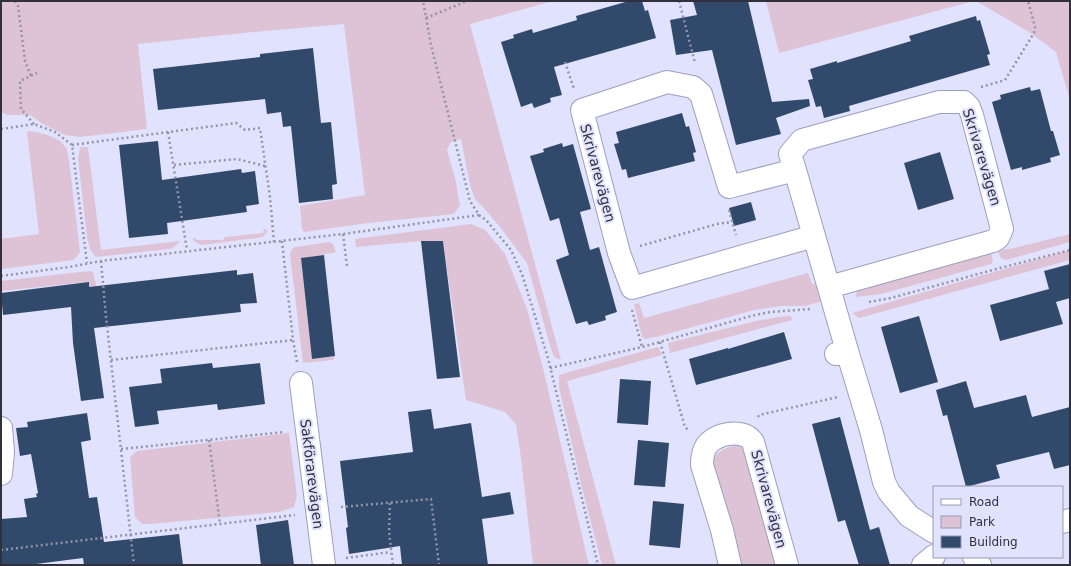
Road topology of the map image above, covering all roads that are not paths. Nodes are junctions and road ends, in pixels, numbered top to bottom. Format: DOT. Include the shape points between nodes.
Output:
graph roads {
  1 [pos="795,170"];
  2 [pos="814,236"];
  3 [pos="828,287"];
  4 [pos="301,383"];
  5 [pos="1,428"];
  6 [pos="1,474"];
  7 [pos="933,531"];
  8 [pos="933,557"];
  9 [pos="323,563"];
  10 [pos="730,565"];
  11 [pos="787,565"];
  12 [pos="923,565"];
  1 -- 2 [label="street, Skrivarevägen"];
  1 -- 2 [label="street, Skrivarevägen" via="729,187 701,94 693,87 667,82 582,110 619,253 632,288"];
  1 -- 3 [label="street, Skrivarevägen" via="790,154 802,140 939,102 964,102 972,115 1000,218 1002,229 998,238"];
  2 -- 3 [label="street, Skrivarevägen"];
  3 -- 7 [label="street, Skrivarevägen" via="842,354 860,391 884,482 909,516"];
  4 -- 9 [label="street, Sakförarevägen"];
  5 -- 6 [label="street"];
  8 -- 12 [label="street"];
  10 -- 11 [label="street, Skrivarevägen" via="702,458 709,442 732,433 747,436 753,442"];
}
